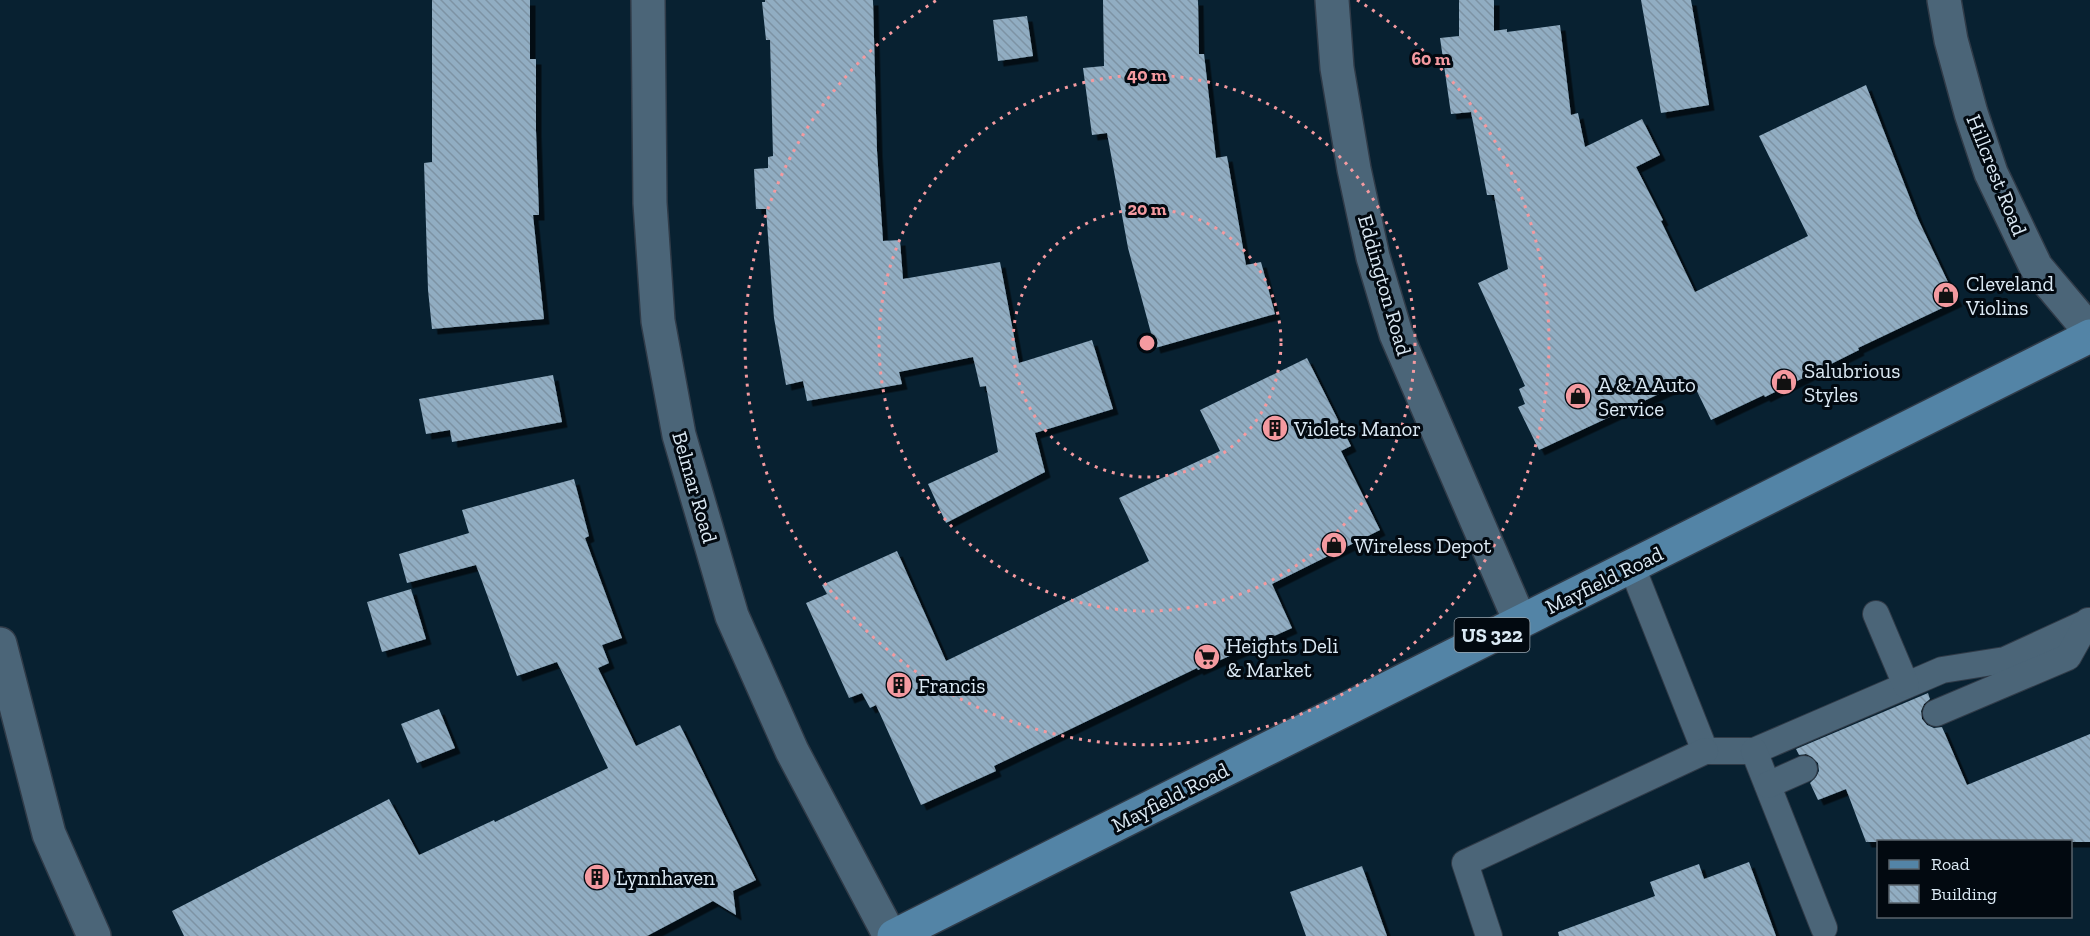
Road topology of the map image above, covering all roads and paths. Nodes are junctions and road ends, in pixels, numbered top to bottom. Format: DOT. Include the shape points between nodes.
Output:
graph roads {
  1 [pos="648,0"];
  2 [pos="1332,0"];
  3 [pos="1944,0"];
  4 [pos="2090,334"];
  5 [pos="1632,567"];
  6 [pos="1876,614"];
  7 [pos="1520,621"];
  8 [pos="2089,621"];
  9 [pos="0,644"];
  10 [pos="2010,669"];
  11 [pos="1906,685"];
  12 [pos="1936,712"];
  13 [pos="1754,750"];
  14 [pos="1706,751"];
  15 [pos="1804,769"];
  16 [pos="1768,785"];
  17 [pos="1824,928"];
  18 [pos="90,935"];
  19 [pos="892,936"];
  20 [pos="1489,936"];
  1 -- 19 [label="street, Belmar Road" via="650,203 658,321 679,435 732,616 792,751"];
  2 -- 7 [label="street, Eddington Road" via="1337,68 1354,168 1373,257 1396,334"];
  3 -- 4 [label="street, Hillcrest Road" via="1965,92 1991,173 2036,267"];
  4 -- 5 [label="main road, Mayfield Road / US 322"];
  5 -- 7 [label="main road, Mayfield Road / US 322"];
  5 -- 14 [label="lane"];
  6 -- 11 [label="lane"];
  7 -- 19 [label="main road, Mayfield Road / US 322"];
  8 -- 10 [label="lane"];
  9 -- 18 [label="street" via="49,834"];
  10 -- 11 [label="lane" via="1942,670"];
  10 -- 12 [label="lane"];
  11 -- 13 [label="lane"];
  13 -- 14 [label="lane"];
  13 -- 16 [label="lane"];
  14 -- 20 [label="lane" via="1466,863"];
  15 -- 16 [label="lane"];
  16 -- 17 [label="lane"];
}
